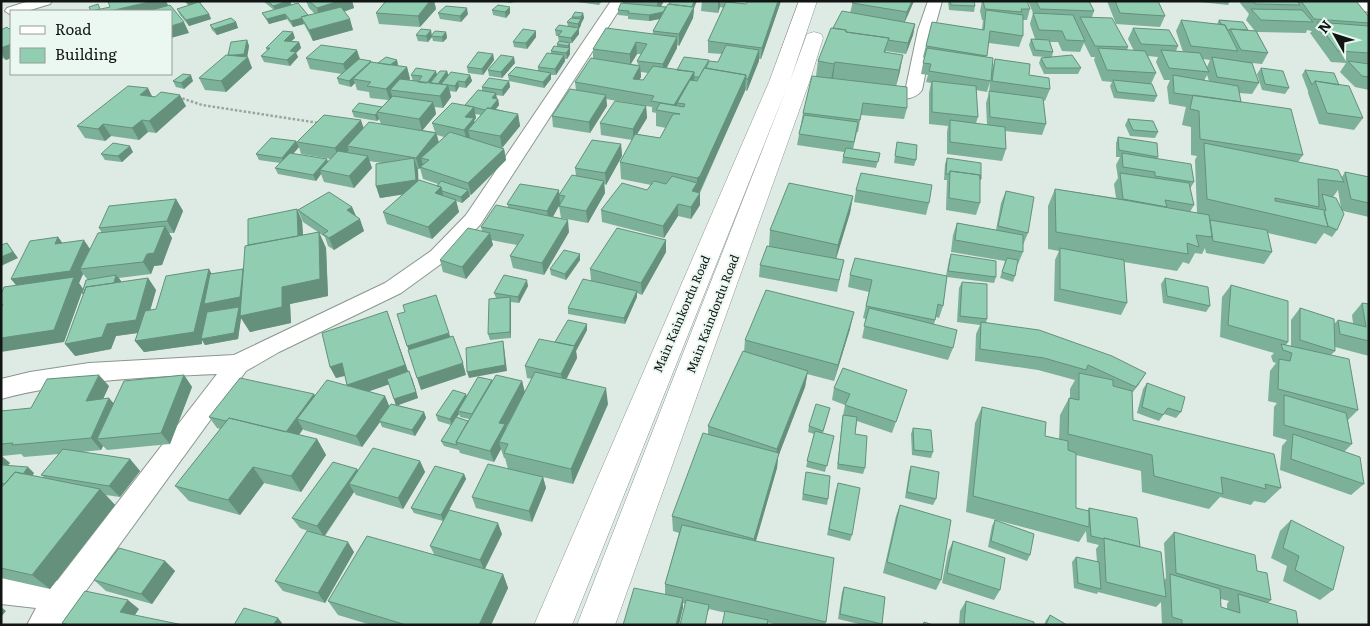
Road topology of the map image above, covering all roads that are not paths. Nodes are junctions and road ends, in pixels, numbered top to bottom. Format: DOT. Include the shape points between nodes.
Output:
graph roads {
  1 [pos="45,1"];
  2 [pos="618,1"];
  3 [pos="808,1"];
  4 [pos="825,1"];
  5 [pos="935,1"];
  6 [pos="1362,1"];
  7 [pos="1369,8"];
  8 [pos="15,10"];
  9 [pos="858,88"];
  10 [pos="796,90"];
  11 [pos="238,364"];
  12 [pos="1,389"];
  13 [pos="586,545"];
  14 [pos="623,552"];
  15 [pos="1,590"];
  16 [pos="62,596"];
  17 [pos="42,625"];
  18 [pos="553,625"];
  19 [pos="596,625"];
  1 -- 8 [label="street"];
  2 -- 11 [label="street" via="473,220 438,256 393,288"];
  3 -- 10 [label="main road, Main Kainkordu Road"];
  4 -- 10 [label="main road, Main Kaindordu Road"];
  5 -- 9 [label="street" via="914,90 905,94"];
  6 -- 7 [label="street"];
  10 -- 13 [label="main road, Main Kainkordu Road"];
  10 -- 14 [label="main road, Main Kaindordu Road"];
  11 -- 12 [label="street" via="94,372 30,380"];
  11 -- 16 [label="street"];
  13 -- 14 [label="main road"];
  13 -- 18 [label="main road, Main Kainkordu Road"];
  14 -- 19 [label="main road, Main Kaindordu Road"];
  15 -- 16 [label="street"];
  16 -- 17 [label="street"];
}
